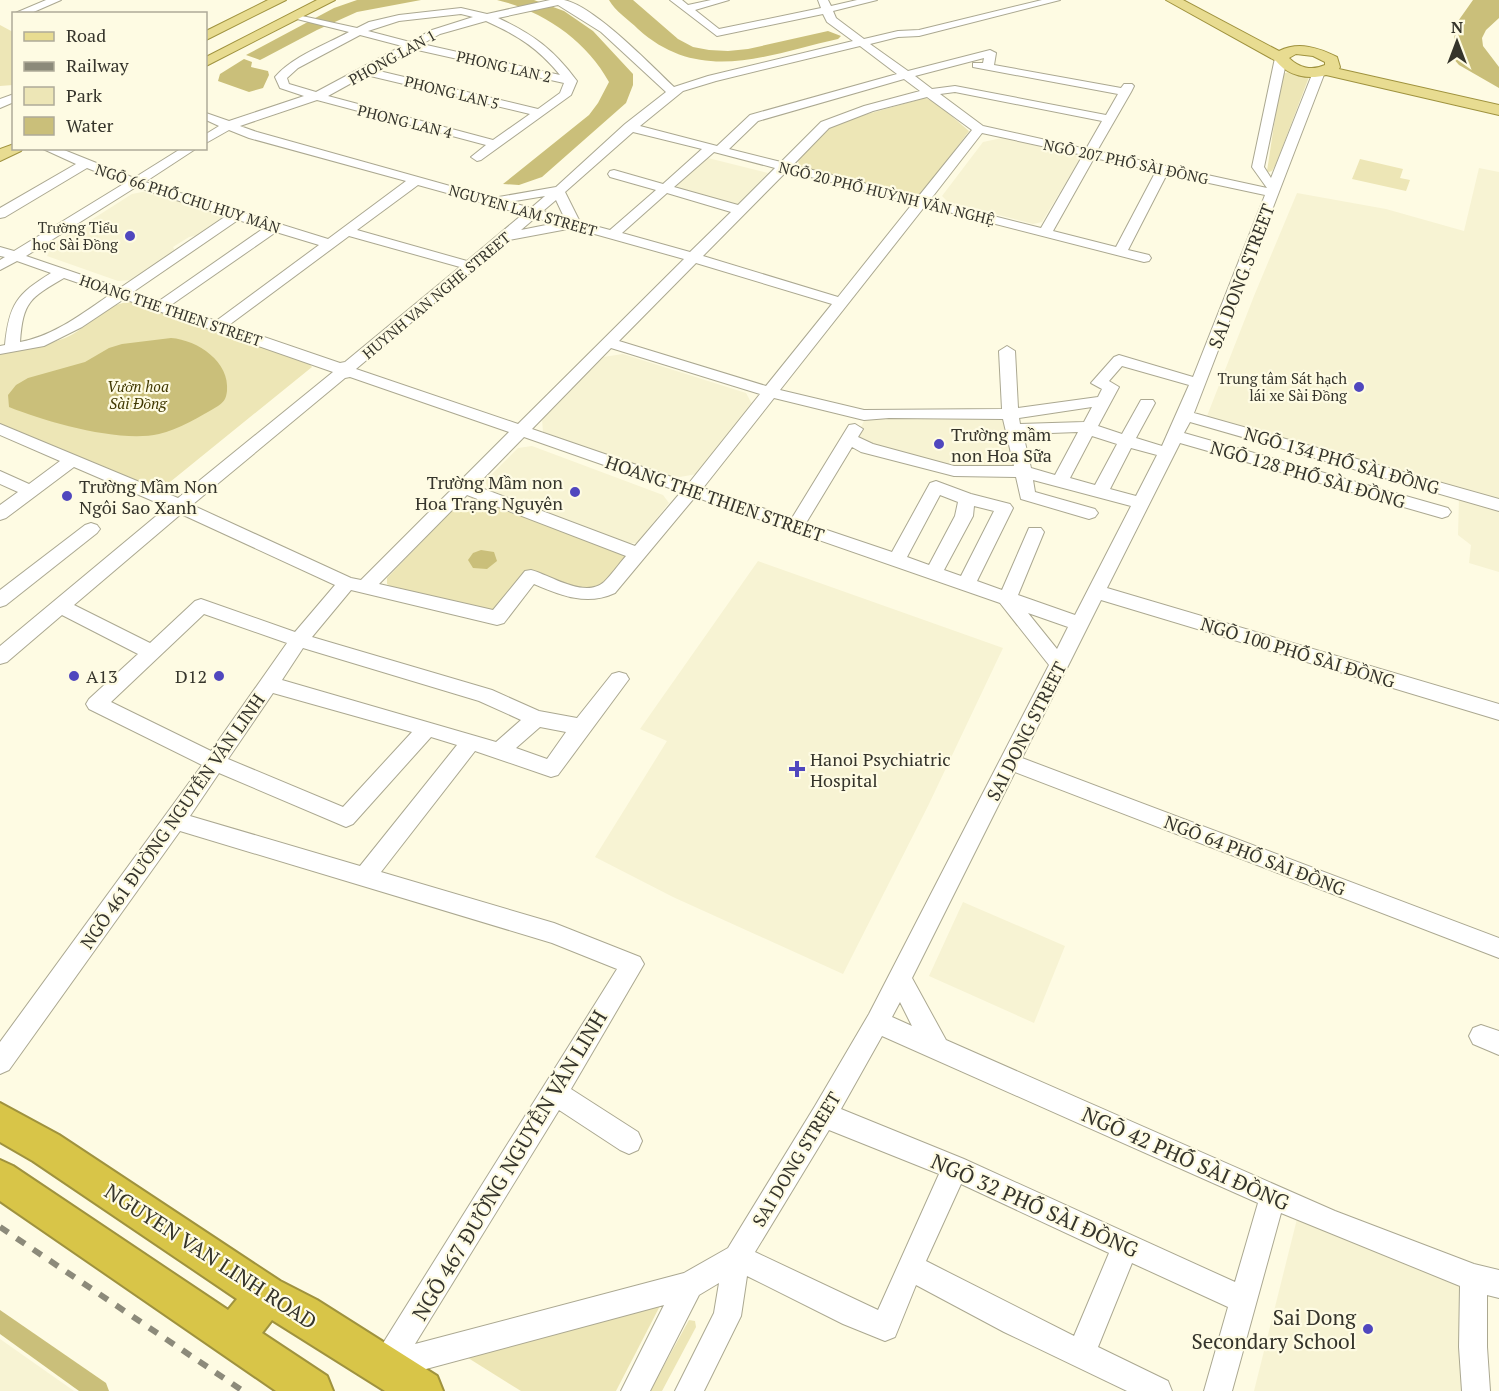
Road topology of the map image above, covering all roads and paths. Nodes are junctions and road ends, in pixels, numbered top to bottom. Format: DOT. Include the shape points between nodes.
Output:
graph roads {
  1 [pos="56,0"];
  2 [pos="279,0"];
  3 [pos="303,0"];
  4 [pos="328,0"];
  5 [pos="575,0"];
  6 [pos="675,0"];
  7 [pos="724,0"];
  8 [pos="872,0"];
  9 [pos="1024,0"];
  10 [pos="1055,0"];
  11 [pos="1173,0"];
  12 [pos="1195,0"];
  13 [pos="559,1"];
  14 [pos="825,6"];
  15 [pos="686,9"];
  16 [pos="586,10"];
  17 [pos="23,12"];
  18 [pos="304,17"];
  19 [pos="487,17"];
  20 [pos="360,31"];
  21 [pos="898,34"];
  22 [pos="207,36"];
  23 [pos="863,42"];
  24 [pos="411,45"];
  25 [pos="207,48"];
  26 [pos="1286,55"];
  27 [pos="207,62"];
  28 [pos="1326,68"];
  29 [pos="365,71"];
  30 [pos="906,75"];
  31 [pos="571,81"];
  32 [pos="678,90"];
  33 [pos="931,93"];
  34 [pos="315,97"];
  35 [pos="1499,100"];
  36 [pos="1499,110"];
  37 [pos="540,113"];
  38 [pos="207,116"];
  39 [pos="1109,119"];
  40 [pos="227,126"];
  41 [pos="629,127"];
  42 [pos="979,129"];
  43 [pos="207,138"];
  44 [pos="495,144"];
  45 [pos="715,149"];
  46 [pos="52,150"];
  47 [pos="184,150"];
  48 [pos="1090,153"];
  49 [pos="477,157"];
  50 [pos="84,164"];
  51 [pos="784,166"];
  52 [pos="1163,169"];
  53 [pos="614,174"];
  54 [pos="416,180"];
  55 [pos="135,183"];
  56 [pos="664,189"];
  57 [pos="1274,189"];
  58 [pos="558,190"];
  59 [pos="491,201"];
  60 [pos="922,202"];
  61 [pos="740,210"];
  62 [pos="533,213"];
  63 [pos="0,214"];
  64 [pos="236,215"];
  65 [pos="574,224"];
  66 [pos="273,227"];
  67 [pos="347,231"];
  68 [pos="1045,233"];
  69 [pos="612,235"];
  70 [pos="505,236"];
  71 [pos="330,244"];
  72 [pos="0,250"];
  73 [pos="1120,252"];
  74 [pos="16,256"];
  75 [pos="694,258"];
  76 [pos="1144,258"];
  77 [pos="0,266"];
  78 [pos="470,266"];
  79 [pos="63,272"];
  80 [pos="123,293"];
  81 [pos="841,302"];
  82 [pos="161,306"];
  83 [pos="218,326"];
  84 [pos="609,343"];
  85 [pos="6,349"];
  86 [pos="1007,351"];
  87 [pos="346,370"];
  88 [pos="1198,383"];
  89 [pos="769,392"];
  90 [pos="1104,401"];
  91 [pos="1147,403"];
  92 [pos="864,415"];
  93 [pos="1185,416"];
  94 [pos="1012,422"];
  95 [pos="1089,427"];
  96 [pos="0,429"];
  97 [pos="522,431"];
  98 [pos="1175,436"];
  99 [pos="849,439"];
  100 [pos="1125,441"];
  101 [pos="1167,453"];
  102 [pos="74,459"];
  103 [pos="1024,472"];
  104 [pos="0,477"];
  105 [pos="1059,481"];
  106 [pos="465,488"];
  107 [pos="692,490"];
  108 [pos="31,491"];
  109 [pos="1100,493"];
  110 [pos="967,499"];
  111 [pos="1142,503"];
  112 [pos="1499,505"];
  113 [pos="180,506"];
  114 [pos="1442,512"];
  115 [pos="1089,513"];
  116 [pos="0,514"];
  117 [pos="796,526"];
  118 [pos="91,529"];
  119 [pos="1035,532"];
  120 [pos="638,554"];
  121 [pos="896,561"];
  122 [pos="933,573"];
  123 [pos="356,585"];
  124 [pos="966,585"];
  125 [pos="1097,592"];
  126 [pos="1007,599"];
  127 [pos="0,600"];
  128 [pos="61,606"];
  129 [pos="1081,624"];
  130 [pos="299,640"];
  131 [pos="3,650"];
  132 [pos="151,652"];
  133 [pos="1060,666"];
  134 [pos="620,679"];
  135 [pos="269,684"];
  136 [pos="1499,712"];
  137 [pos="536,718"];
  138 [pos="581,727"];
  139 [pos="427,728"];
  140 [pos="471,742"];
  141 [pos="500,750"];
  142 [pos="214,762"];
  143 [pos="1011,762"];
  144 [pos="175,821"];
  145 [pos="364,877"];
  146 [pos="1499,948"];
  147 [pos="900,979"];
  148 [pos="877,1022"];
  149 [pos="938,1050"];
  150 [pos="0,1062"];
  151 [pos="555,1094"];
  152 [pos="824,1115"];
  153 [pos="0,1121"];
  154 [pos="629,1141"];
  155 [pos="955,1168"];
  156 [pos="0,1179"];
  157 [pos="1273,1197"];
  158 [pos="1125,1245"];
  159 [pos="737,1257"];
  160 [pos="910,1267"];
  161 [pos="1487,1281"];
  162 [pos="689,1286"];
  163 [pos="266,1295"];
  164 [pos="1243,1300"];
  165 [pos="233,1337"];
  166 [pos="1081,1354"];
  167 [pos="385,1366"];
  168 [pos="312,1391"];
  169 [pos="422,1391"];
  170 [pos="635,1391"];
  171 [pos="689,1391"];
  172 [pos="1158,1391"];
  173 [pos="1218,1391"];
  174 [pos="1476,1391"];
  1 -- 17 [label="street"];
  2 -- 22 [label="main road"];
  3 -- 25 [label="main road"];
  4 -- 18 [label="main road"];
  5 -- 16 [label="street"];
  6 -- 15 [label="street"];
  7 -- 15 [label="street"];
  8 -- 14 [label="street"];
  9 -- 21 [label="street, HUYNH VAN NGHE STREET"];
  10 -- 21 [label="street, HUYNH VAN NGHE STREET" via="919,33"];
  11 -- 26 [label="main road"];
  12 -- 26 [label="main road"];
  13 -- 16 [label="street"];
  13 -- 19 [label="street, PHONG LAN 1"];
  14 -- 15 [label="street" via="717,33"];
  14 -- 23 [label="street" via="831,20"];
  16 -- 32 [label="street"];
  18 -- 20 [label="street, PHONG LAN 2"];
  18 -- 27 [label="main road"];
  19 -- 20 [label="street" via="450,11 385,20"];
  19 -- 24 [label="street, PHONG LAN 1" via="450,26"];
  19 -- 31 [label="street" via="524,34 553,58"];
  20 -- 24 [label="street, PHONG LAN 2"];
  20 -- 34 [label="street, PHONG LAN 4" via="284,73 284,86"];
  21 -- 23 [label="street, HUYNH VAN NGHE STREET"];
  23 -- 30 [label="street"];
  23 -- 32 [label="street, HUYNH VAN NGHE STREET" via="712,78"];
  24 -- 29 [label="street, PHONG LAN 1"];
  24 -- 31 [label="street, PHONG LAN 2"];
  26 -- 28 [label="main road" via="1292,68"];
  26 -- 28 [label="main road" via="1315,52"];
  26 -- 57 [label="street, SAI DONG STREET" via="1258,167"];
  28 -- 35 [label="main road"];
  28 -- 36 [label="main road"];
  28 -- 57 [label="street, SAI DONG STREET"];
  29 -- 34 [label="street, PHONG LAN 1"];
  29 -- 37 [label="street, PHONG LAN 5"];
  30 -- 33 [label="street"];
  30 -- 39 [label="street" via="958,61 1126,89"];
  30 -- 45 [label="street" via="754,118"];
  31 -- 37 [label="street" via="565,95"];
  32 -- 41 [label="street, HUYNH VAN NGHE STREET"];
  33 -- 39 [label="street, NGÕ 461 ĐƯỜNG NGUYỄN VĂN LINH" via="964,90"];
  33 -- 42 [label="street"];
  33 -- 51 [label="street, NGÕ 461 ĐƯỜNG NGUYỄN VĂN LINH" via="832,121"];
  34 -- 40 [label="street, PHONG LAN 1"];
  34 -- 44 [label="street, PHONG LAN 4"];
  37 -- 44 [label="street"];
  38 -- 40 [label="street, NGUYEN LAM STREET"];
  39 -- 48 [label="street"];
  40 -- 43 [label="street, PHONG LAN 1"];
  40 -- 54 [label="street, NGUYEN LAM STREET"];
  41 -- 45 [label="street, NGÕ 20 PHỐ HUỲNH VĂN NGHỆ"];
  41 -- 58 [label="street, HUYNH VAN NGHE STREET"];
  42 -- 48 [label="street, NGÕ 207 PHỐ SÀI ĐỒNG"];
  42 -- 60 [label="street"];
  44 -- 49 [label="street"];
  45 -- 51 [label="street, NGÕ 20 PHỐ HUỲNH VĂN NGHỆ"];
  45 -- 56 [label="street"];
  46 -- 50 [label="street, NGÕ 66 PHỐ CHU HUY MÂN"];
  47 -- 55 [label="street"];
  48 -- 52 [label="street, NGÕ 207 PHỐ SÀI ĐỒNG"];
  48 -- 68 [label="street"];
  50 -- 55 [label="street, NGÕ 66 PHỐ CHU HUY MÂN"];
  50 -- 63 [label="street"];
  51 -- 60 [label="street, NGÕ 20 PHỐ HUỲNH VĂN NGHỆ"];
  51 -- 61 [label="street, NGÕ 461 ĐƯỜNG NGUYỄN VĂN LINH"];
  52 -- 57 [label="street, NGÕ 207 PHỐ SÀI ĐỒNG"];
  52 -- 73 [label="street"];
  53 -- 56 [label="street"];
  54 -- 59 [label="street, NGUYEN LAM STREET"];
  54 -- 67 [label="street"];
  55 -- 64 [label="street, NGÕ 66 PHỐ CHU HUY MÂN"];
  55 -- 74 [label="street"];
  56 -- 61 [label="street"];
  56 -- 69 [label="street"];
  57 -- 88 [label="street, SAI DONG STREET"];
  58 -- 59 [label="street"];
  58 -- 62 [label="street, HUYNH VAN NGHE STREET"];
  58 -- 65 [label="street"];
  59 -- 62 [label="street, NGUYEN LAM STREET"];
  59 -- 70 [label="street"];
  60 -- 68 [label="street, NGÕ 20 PHỐ HUỲNH VĂN NGHỆ"];
  60 -- 81 [label="street"];
  61 -- 75 [label="street, NGÕ 461 ĐƯỜNG NGUYỄN VĂN LINH"];
  62 -- 65 [label="street, NGUYEN LAM STREET"];
  62 -- 70 [label="street, HUYNH VAN NGHE STREET"];
  64 -- 66 [label="street, NGÕ 66 PHỐ CHU HUY MÂN"];
  64 -- 80 [label="street"];
  65 -- 69 [label="street, NGUYEN LAM STREET"];
  65 -- 70 [label="street"];
  66 -- 71 [label="street, NGÕ 66 PHỐ CHU HUY MÂN"];
  66 -- 82 [label="street"];
  67 -- 71 [label="street"];
  67 -- 78 [label="street"];
  68 -- 73 [label="street, NGÕ 20 PHỐ HUỲNH VĂN NGHỆ"];
  69 -- 75 [label="street, NGUYEN LAM STREET"];
  70 -- 78 [label="street, HUYNH VAN NGHE STREET"];
  71 -- 83 [label="street"];
  72 -- 74 [label="street, HOANG THE THIEN STREET"];
  73 -- 76 [label="street, NGÕ 20 PHỐ HUỲNH VĂN NGHỆ"];
  74 -- 77 [label="street"];
  74 -- 79 [label="street, HOANG THE THIEN STREET"];
  75 -- 81 [label="street, NGUYEN LAM STREET"];
  75 -- 84 [label="street, NGÕ 461 ĐƯỜNG NGUYỄN VĂN LINH"];
  78 -- 87 [label="street, HUYNH VAN NGHE STREET"];
  79 -- 80 [label="street, HOANG THE THIEN STREET"];
  79 -- 85 [label="street" via="19,302"];
  80 -- 82 [label="street, HOANG THE THIEN STREET"];
  80 -- 85 [label="street" via="48,340"];
  81 -- 89 [label="street"];
  82 -- 83 [label="street, HOANG THE THIEN STREET"];
  83 -- 87 [label="street, HOANG THE THIEN STREET"];
  84 -- 89 [label="street"];
  84 -- 97 [label="street, NGÕ 461 ĐƯỜNG NGUYỄN VĂN LINH"];
  86 -- 94 [label="street"];
  87 -- 97 [label="street, HOANG THE THIEN STREET"];
  87 -- 113 [label="street, HUYNH VAN NGHE STREET"];
  88 -- 90 [label="street" via="1119,360 1099,383 1111,387"];
  88 -- 93 [label="street, SAI DONG STREET"];
  89 -- 92 [label="street"];
  89 -- 107 [label="street"];
  90 -- 94 [label="street"];
  90 -- 95 [label="street"];
  91 -- 100 [label="street"];
  92 -- 94 [label="street" via="889,413"];
  92 -- 99 [label="street"];
  93 -- 98 [label="street, SAI DONG STREET"];
  93 -- 112 [label="street, NGÕ 134 PHỐ SÀI ĐỒNG"];
  94 -- 95 [label="street"];
  94 -- 103 [label="street"];
  95 -- 100 [label="street"];
  95 -- 105 [label="street"];
  96 -- 102 [label="street"];
  97 -- 106 [label="street, NGÕ 461 ĐƯỜNG NGUYỄN VĂN LINH"];
  97 -- 107 [label="street, HOANG THE THIEN STREET"];
  98 -- 101 [label="street, SAI DONG STREET"];
  98 -- 114 [label="street, NGÕ 128 PHỐ SÀI ĐỒNG"];
  99 -- 103 [label="street" via="867,448 954,471"];
  99 -- 117 [label="street"];
  100 -- 101 [label="street"];
  100 -- 109 [label="street"];
  101 -- 111 [label="street, SAI DONG STREET"];
  102 -- 108 [label="street"];
  102 -- 113 [label="street"];
  103 -- 105 [label="street"];
  103 -- 115 [label="street" via="1027,495"];
  104 -- 108 [label="street"];
  105 -- 109 [label="street"];
  106 -- 120 [label="street"];
  106 -- 123 [label="street, NGÕ 461 ĐƯỜNG NGUYỄN VĂN LINH"];
  107 -- 117 [label="street, HOANG THE THIEN STREET"];
  107 -- 120 [label="street"];
  108 -- 116 [label="street"];
  109 -- 111 [label="street"];
  110 -- 121 [label="street" via="936,487"];
  110 -- 122 [label="street" via="964,516"];
  110 -- 124 [label="street" via="1004,508"];
  111 -- 125 [label="street, SAI DONG STREET"];
  113 -- 123 [label="street"];
  113 -- 128 [label="street, HUYNH VAN NGHE STREET"];
  117 -- 121 [label="street, HOANG THE THIEN STREET"];
  118 -- 127 [label="street"];
  119 -- 126 [label="street"];
  120 -- 123 [label="street" via="600,594 571,591 531,576 498,618"];
  121 -- 122 [label="street, HOANG THE THIEN STREET"];
  122 -- 124 [label="street, HOANG THE THIEN STREET"];
  123 -- 130 [label="street, NGÕ 461 ĐƯỜNG NGUYỄN VĂN LINH"];
  124 -- 126 [label="street, HOANG THE THIEN STREET"];
  125 -- 129 [label="street, SAI DONG STREET"];
  125 -- 136 [label="street, NGÕ 100 PHỐ SÀI ĐỒNG"];
  126 -- 129 [label="street, HOANG THE THIEN STREET"];
  126 -- 133 [label="street"];
  128 -- 131 [label="street, HUYNH VAN NGHE STREET"];
  128 -- 132 [label="street"];
  129 -- 133 [label="street, SAI DONG STREET"];
  130 -- 132 [label="street" via="201,606"];
  130 -- 135 [label="street, NGÕ 461 ĐƯỜNG NGUYỄN VĂN LINH"];
  130 -- 137 [label="street" via="485,695"];
  132 -- 142 [label="street" via="96,704"];
  133 -- 143 [label="street, SAI DONG STREET"];
  134 -- 138 [label="street"];
  135 -- 139 [label="street"];
  135 -- 142 [label="street, NGÕ 461 ĐƯỜNG NGUYỄN VĂN LINH"];
  137 -- 138 [label="street"];
  137 -- 141 [label="street"];
  138 -- 141 [label="street" via="551,769"];
  139 -- 140 [label="street"];
  139 -- 142 [label="street" via="346,818"];
  140 -- 141 [label="street"];
  140 -- 145 [label="street"];
  142 -- 144 [label="street, NGÕ 461 ĐƯỜNG NGUYỄN VĂN LINH"];
  143 -- 146 [label="street, NGÕ 64 PHỐ SÀI ĐỒNG"];
  143 -- 147 [label="street, SAI DONG STREET"];
  144 -- 145 [label="street"];
  144 -- 150 [label="street, NGÕ 461 ĐƯỜNG NGUYỄN VĂN LINH"];
  145 -- 151 [label="street, NGÕ 467 ĐƯỜNG NGUYỄN VĂN LINH" via="554,933 632,964"];
  147 -- 148 [label="street, SAI DONG STREET"];
  147 -- 149 [label="street"];
  148 -- 149 [label="street, NGÕ 42 PHỐ SÀI ĐỒNG"];
  148 -- 152 [label="street, SAI DONG STREET"];
  149 -- 157 [label="street, NGÕ 42 PHỐ SÀI ĐỒNG"];
  151 -- 154 [label="street"];
  151 -- 167 [label="street, NGÕ 467 ĐƯỜNG NGUYỄN VĂN LINH"];
  152 -- 155 [label="street, NGÕ 32 PHỐ SÀI ĐỒNG"];
  152 -- 159 [label="street, SAI DONG STREET"];
  153 -- 163 [label="highway, NGUYEN VAN LINH ROAD"];
  155 -- 158 [label="street, NGÕ 32 PHỐ SÀI ĐỒNG"];
  155 -- 160 [label="street"];
  156 -- 165 [label="highway"];
  157 -- 161 [label="street, NGÕ 42 PHỐ SÀI ĐỒNG"];
  157 -- 164 [label="street"];
  158 -- 164 [label="street, NGÕ 32 PHỐ SÀI ĐỒNG"];
  158 -- 166 [label="street"];
  159 -- 160 [label="street" via="885,1326"];
  159 -- 162 [label="street, SAI DONG STREET"];
  159 -- 171 [label="street, SAI DONG STREET" via="727,1316"];
  160 -- 166 [label="street"];
  161 -- 174 [label="street" via="1473,1347"];
  162 -- 167 [label="street, SAI DONG STREET"];
  162 -- 170 [label="street"];
  163 -- 165 [label="highway"];
  163 -- 167 [label="highway, NGUYEN VAN LINH ROAD"];
  164 -- 173 [label="street"];
  165 -- 168 [label="highway"];
  166 -- 172 [label="street"];
  167 -- 169 [label="highway, NGUYEN VAN LINH ROAD"];
}
